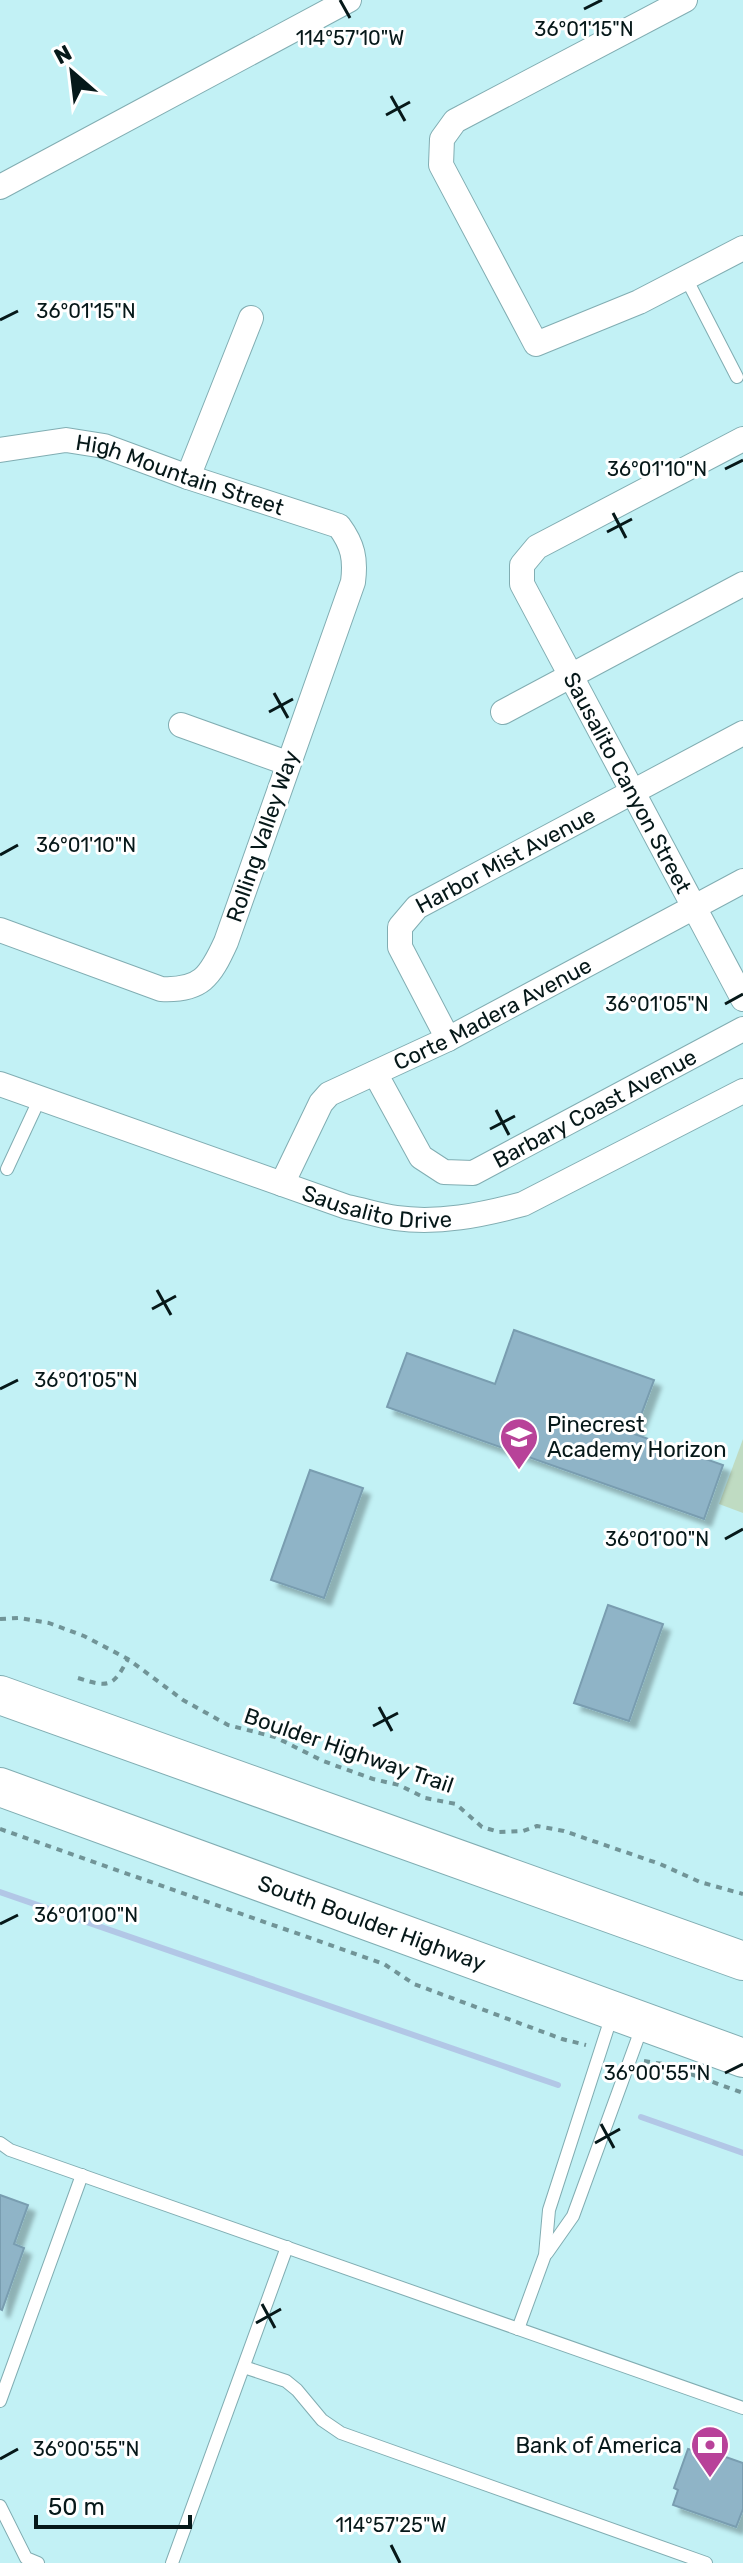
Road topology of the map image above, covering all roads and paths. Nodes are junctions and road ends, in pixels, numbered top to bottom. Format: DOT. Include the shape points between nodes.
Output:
graph roads {
  1 [pos="349,0"];
  2 [pos="685,0"];
  3 [pos="0,187"];
  4 [pos="743,248"];
  5 [pos="686,278"];
  6 [pos="251,318"];
  7 [pos="737,377"];
  8 [pos="743,439"];
  9 [pos="0,450"];
  10 [pos="188,477"];
  11 [pos="350,542"];
  12 [pos="743,584"];
  13 [pos="571,676"];
  14 [pos="503,712"];
  15 [pos="181,725"];
  16 [pos="743,733"];
  17 [pos="287,763"];
  18 [pos="632,792"];
  19 [pos="743,881"];
  20 [pos="694,907"];
  21 [pos="0,930"];
  22 [pos="743,999"];
  23 [pos="743,1029"];
  24 [pos="448,1039"];
  25 [pos="375,1073"];
  26 [pos="0,1084"];
  27 [pos="743,1091"];
  28 [pos="40,1098"];
  29 [pos="7,1169"];
  30 [pos="282,1184"];
  31 [pos="0,1619"];
  32 [pos="128,1659"];
  33 [pos="78,1678"];
  34 [pos="0,1695"];
  35 [pos="0,1787"];
  36 [pos="0,1829"];
  37 [pos="743,1894"];
  38 [pos="743,1961"];
  39 [pos="628,2016"];
  40 [pos="600,2049"];
  41 [pos="632,2057"];
  42 [pos="743,2058"];
  43 [pos="743,2093"];
  44 [pos="0,2143"];
  45 [pos="82,2175"];
  46 [pos="287,2247"];
  47 [pos="545,2255"];
  48 [pos="518,2329"];
  49 [pos="244,2367"];
  50 [pos="0,2401"];
  51 [pos="743,2408"];
  52 [pos="0,2506"];
  53 [pos="38,2563"];
  54 [pos="172,2563"];
  55 [pos="706,2563"];
  1 -- 3 [label="street"];
  2 -- 5 [label="street" via="455,121 442,139 441,165 536,344"];
  4 -- 5 [label="street"];
  5 -- 7 [label="lane"];
  6 -- 10 [label="street"];
  8 -- 13 [label="street, Sausalito Canyon Street" via="537,547 522,565 522,584"];
  9 -- 10 [label="street, High Mountain Street" via="66,440 104,446"];
  10 -- 11 [label="street, High Mountain Street" via="339,526"];
  11 -- 17 [label="street, Rolling Valley Way" via="356,563 353,582"];
  12 -- 13 [label="street"];
  13 -- 14 [label="street"];
  13 -- 18 [label="street, Sausalito Canyon Street"];
  15 -- 17 [label="street"];
  16 -- 18 [label="street, Harbor Mist Avenue"];
  17 -- 21 [label="street, Rolling Valley Way" via="226,942 214,969 196,986 161,989"];
  18 -- 20 [label="street, Sausalito Canyon Street"];
  18 -- 24 [label="street, Harbor Mist Avenue" via="417,907 400,927 400,947"];
  19 -- 20 [label="street, Corte Madera Avenue"];
  20 -- 22 [label="street, Sausalito Canyon Street"];
  20 -- 24 [label="street, Corte Madera Avenue"];
  23 -- 25 [label="street, Barbary Coast Avenue" via="473,1173 444,1172 421,1157"];
  24 -- 25 [label="street, Corte Madera Avenue"];
  25 -- 30 [label="street, Corte Madera Avenue" via="321,1103"];
  26 -- 28 [label="street, Sausalito Drive"];
  27 -- 30 [label="street, Sausalito Drive" via="553,1190 484,1214 441,1220 397,1218"];
  28 -- 29 [label="lane"];
  28 -- 30 [label="street, Sausalito Drive"];
  31 -- 32 [label="path, Boulder Highway Trail" via="49,1623"];
  32 -- 33 [label="path" via="110,1684"];
  32 -- 37 [label="path, Boulder Highway Trail" via="228,1725 275,1737 323,1761 425,1798 456,1804 482,1827 499,1832 537,1826 564,1831"];
  34 -- 38 [label="main road"];
  35 -- 39 [label="main road, South Boulder Highway"];
  36 -- 40 [label="path" via="384,1964 443,1996"];
  39 -- 40 [label="lane"];
  39 -- 41 [label="lane"];
  39 -- 42 [label="main road, South Boulder Highway"];
  40 -- 47 [label="lane" via="549,2210"];
  41 -- 43 [label="path"];
  41 -- 47 [label="lane" via="573,2216"];
  44 -- 45 [label="lane"];
  45 -- 46 [label="lane"];
  45 -- 50 [label="lane"];
  46 -- 48 [label="lane"];
  46 -- 49 [label="lane"];
  47 -- 48 [label="lane"];
  48 -- 51 [label="lane"];
  49 -- 54 [label="lane"];
  49 -- 55 [label="lane" via="286,2381 341,2433"];
  52 -- 53 [label="lane" via="26,2558"];
}
